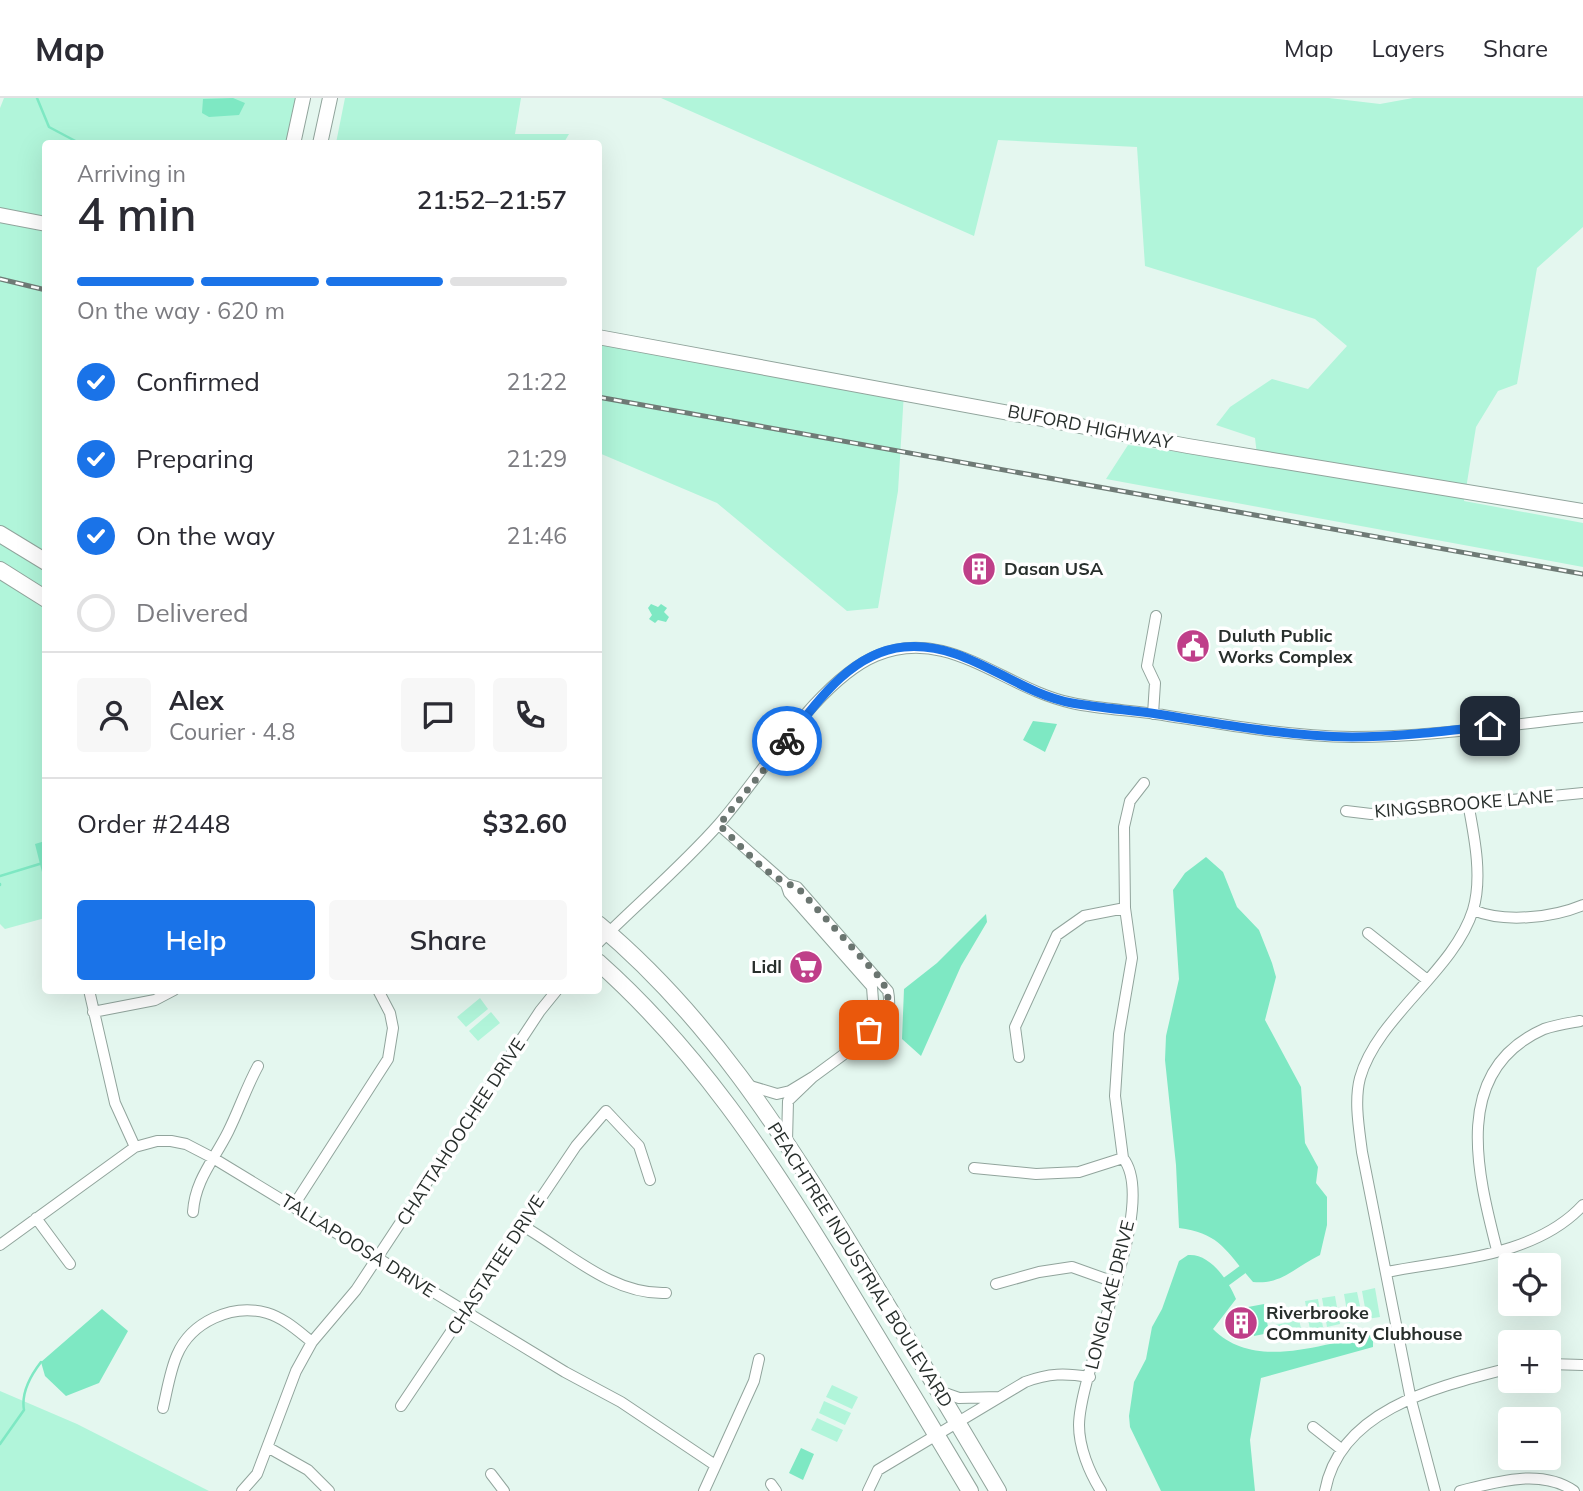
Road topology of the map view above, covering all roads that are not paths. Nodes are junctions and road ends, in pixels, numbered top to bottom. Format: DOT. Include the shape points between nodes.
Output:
graph roads {
  1 [pos="303,98"];
  2 [pos="330,98"];
  3 [pos="294,140"];
  4 [pos="321,140"];
  5 [pos="0,215"];
  6 [pos="42,223"];
  7 [pos="602,338"];
  8 [pos="1583,511"];
  9 [pos="0,534"];
  10 [pos="42,560"];
  11 [pos="0,570"];
  12 [pos="42,596"];
  13 [pos="1156,616"];
  14 [pos="1153,714"];
  15 [pos="1583,717"];
  16 [pos="1144,783"];
  17 [pos="1583,793"];
  18 [pos="1468,803"];
  19 [pos="1346,811"];
  20 [pos="719,825"];
  21 [pos="1583,905"];
  22 [pos="1125,908"];
  23 [pos="1473,910"];
  24 [pos="602,933"];
  25 [pos="1368,933"];
  26 [pos="602,966"];
  27 [pos="1426,979"];
  28 [pos="90,994"];
  29 [pos="166,994"];
  30 [pos="380,994"];
  31 [pos="554,994"];
  32 [pos="93,1012"];
  33 [pos="1580,1021"];
  34 [pos="1020,1057"];
  35 [pos="258,1066"];
  36 [pos="813,1077"];
  37 [pos="746,1084"];
  38 [pos="787,1141"];
  39 [pos="135,1147"];
  40 [pos="213,1158"];
  41 [pos="1123,1158"];
  42 [pos="974,1168"];
  43 [pos="650,1180"];
  44 [pos="294,1205"];
  45 [pos="1583,1205"];
  46 [pos="193,1212"];
  47 [pos="36,1218"];
  48 [pos="523,1226"];
  49 [pos="0,1245"];
  50 [pos="1497,1251"];
  51 [pos="378,1258"];
  52 [pos="70,1264"];
  53 [pos="1387,1272"];
  54 [pos="1117,1283"];
  55 [pos="996,1284"];
  56 [pos="666,1293"];
  57 [pos="466,1312"];
  58 [pos="312,1342"];
  59 [pos="759,1359"];
  60 [pos="1561,1364"];
  61 [pos="1583,1365"];
  62 [pos="1498,1371"];
  63 [pos="1090,1377"];
  64 [pos="938,1391"];
  65 [pos="1002,1397"];
  66 [pos="1411,1400"];
  67 [pos="401,1406"];
  68 [pos="163,1408"];
  69 [pos="958,1424"];
  70 [pos="1313,1427"];
  71 [pos="937,1436"];
  72 [pos="269,1448"];
  73 [pos="1341,1449"];
  74 [pos="715,1465"];
  75 [pos="491,1474"];
  76 [pos="242,1491"];
  77 [pos="329,1491"];
  78 [pos="503,1491"];
  79 [pos="704,1491"];
  80 [pos="868,1491"];
  81 [pos="970,1491"];
  82 [pos="998,1491"];
  83 [pos="1101,1491"];
  84 [pos="1325,1491"];
  85 [pos="1435,1491"];
  86 [pos="1460,1491"];
  87 [pos="1574,1491"];
  1 -- 3 [label="main road"];
  2 -- 4 [label="main road"];
  5 -- 6 [label="main road"];
  7 -- 8 [label="main road, BUFORD HIGHWAY" via="1188,446"];
  9 -- 10 [label="highway"];
  11 -- 12 [label="highway"];
  13 -- 14 [label="street" via="1147,666 1155,683"];
  14 -- 15 [label="street" via="1352,737"];
  14 -- 20 [label="street" via="1050,698 952,652 900,647 854,667 817,701"];
  16 -- 22 [label="street, LONGLAKE DRIVE" via="1130,801 1125,827"];
  17 -- 18 [label="street, KINGSBROOKE LANE"];
  18 -- 19 [label="street, KINGSBROOKE LANE" via="1371,814"];
  18 -- 23 [label="street" via="1474,839"];
  20 -- 24 [label="street"];
  20 -- 36 [label="street" via="786,884 872,987 874,1014 866,1038"];
  21 -- 23 [label="street" via="1528,917"];
  22 -- 34 [label="street" via="1084,916 1057,935 1015,1027"];
  22 -- 41 [label="street, LONGLAKE DRIVE" via="1132,958 1119,1034 1115,1096"];
  23 -- 27 [label="street" via="1442,963"];
  24 -- 37 [label="highway, PEACHTREE INDUSTRIAL BOULEVARD" via="674,995"];
  25 -- 27 [label="street"];
  26 -- 71 [label="highway, PEACHTREE INDUSTRIAL BOULEVARD" via="702,1069 773,1166"];
  27 -- 53 [label="street" via="1374,1048 1360,1078 1357,1111 1362,1152"];
  28 -- 32 [label="street"];
  29 -- 32 [label="street"];
  30 -- 44 [label="street" via="393,1028 388,1059"];
  31 -- 51 [label="street, CHATTAHOOCHEE DRIVE"];
  32 -- 39 [label="street" via="115,1103"];
  33 -- 50 [label="street" via="1545,1029 1510,1050 1493,1068 1483,1091 1478,1146"];
  35 -- 40 [label="street"];
  36 -- 37 [label="street" via="777,1094"];
  36 -- 38 [label="street" via="788,1101"];
  37 -- 38 [label="highway, PEACHTREE INDUSTRIAL BOULEVARD"];
  38 -- 64 [label="highway, PEACHTREE INDUSTRIAL BOULEVARD"];
  39 -- 40 [label="street, TALLAPOOSA DRIVE" via="171,1141"];
  39 -- 47 [label="street, TALLAPOOSA DRIVE"];
  40 -- 44 [label="street, TALLAPOOSA DRIVE"];
  40 -- 46 [label="street" via="199,1180"];
  41 -- 42 [label="street" via="1079,1172 1037,1174"];
  41 -- 54 [label="street, LONGLAKE DRIVE" via="1133,1187"];
  43 -- 48 [label="street, CHASTATEE DRIVE" via="639,1146 606,1111"];
  44 -- 51 [label="street, TALLAPOOSA DRIVE"];
  45 -- 50 [label="street" via="1542,1237"];
  47 -- 49 [label="street, TALLAPOOSA DRIVE"];
  47 -- 52 [label="street"];
  48 -- 56 [label="street" via="613,1282 648,1294"];
  48 -- 57 [label="street, CHASTATEE DRIVE"];
  50 -- 53 [label="street"];
  51 -- 57 [label="street, TALLAPOOSA DRIVE"];
  51 -- 58 [label="street, CHATTAHOOCHEE DRIVE"];
  53 -- 66 [label="street"];
  54 -- 55 [label="street" via="1072,1267"];
  54 -- 63 [label="street, LONGLAKE DRIVE"];
  57 -- 67 [label="street, CHASTATEE DRIVE"];
  57 -- 74 [label="street, TALLAPOOSA DRIVE" via="621,1402"];
  58 -- 68 [label="street" via="269,1313 251,1310 216,1316 186,1339 176,1356"];
  58 -- 72 [label="street, CHATTAHOOCHEE DRIVE" via="296,1371"];
  59 -- 74 [label="street" via="754,1381"];
  60 -- 61 [label="street"];
  62 -- 66 [label="street"];
  63 -- 65 [label="street" via="1047,1374"];
  63 -- 83 [label="street, LONGLAKE DRIVE" via="1079,1424 1083,1451"];
  64 -- 65 [label="street" via="959,1398"];
  64 -- 69 [label="highway, PEACHTREE INDUSTRIAL BOULEVARD"];
  65 -- 69 [label="street"];
  66 -- 73 [label="street" via="1371,1419"];
  66 -- 85 [label="street"];
  69 -- 71 [label="street"];
  69 -- 82 [label="highway, PEACHTREE INDUSTRIAL BOULEVARD"];
  70 -- 73 [label="street"];
  71 -- 80 [label="street" via="878,1470"];
  71 -- 81 [label="highway, PEACHTREE INDUSTRIAL BOULEVARD"];
  72 -- 76 [label="street, CHATTAHOOCHEE DRIVE" via="257,1475"];
  72 -- 77 [label="street" via="308,1470"];
  73 -- 84 [label="street"];
  74 -- 79 [label="street"];
  75 -- 78 [label="street"];
  86 -- 87 [label="street" via="1532,1477"];
}
